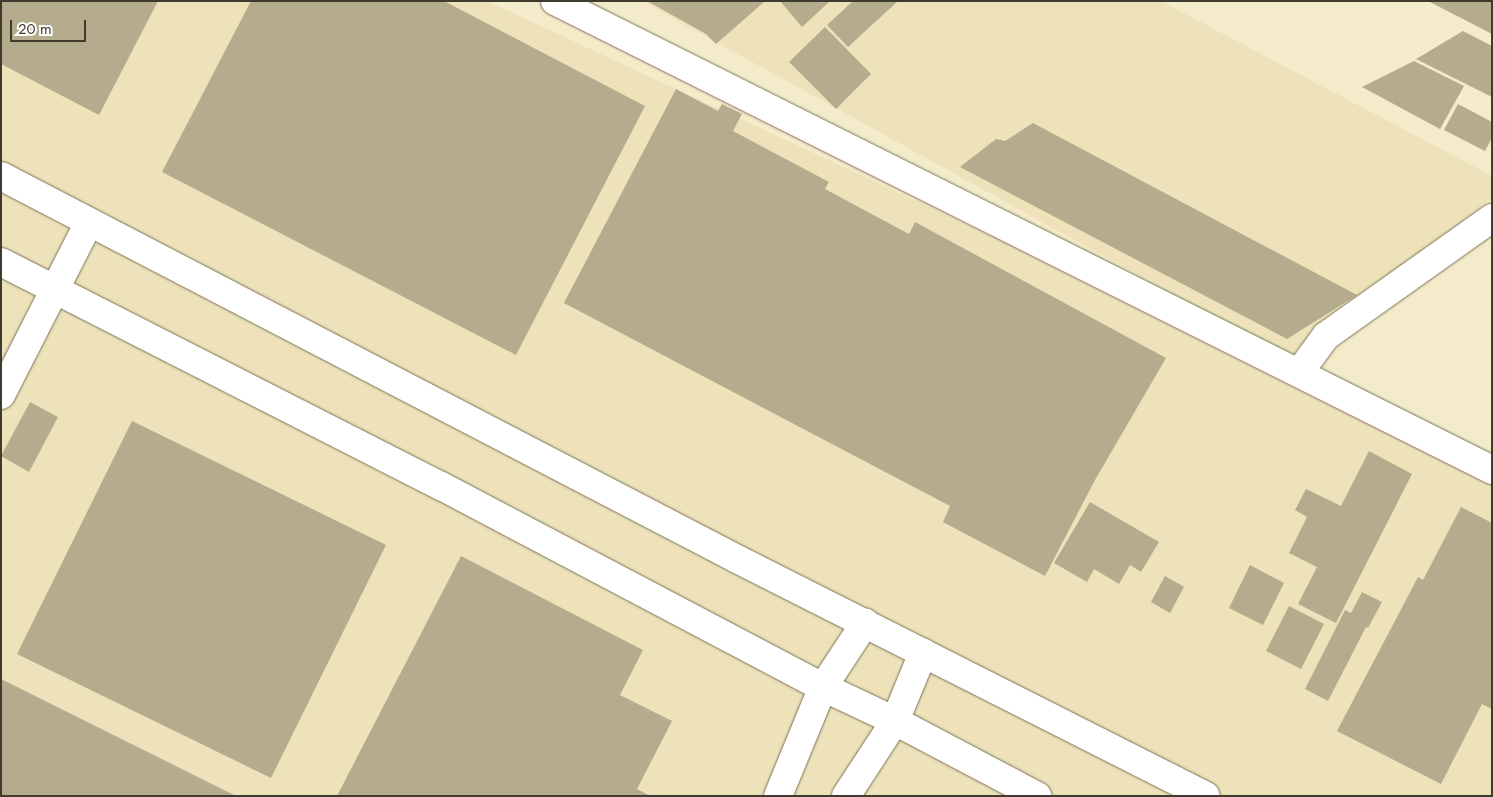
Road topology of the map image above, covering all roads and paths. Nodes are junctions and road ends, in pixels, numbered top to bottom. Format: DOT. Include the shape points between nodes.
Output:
graph roads {
  1 [pos="555,1"];
  2 [pos="1,176"];
  3 [pos="1492,218"];
  4 [pos="89,222"];
  5 [pos="1,262"];
  6 [pos="54,289"];
  7 [pos="1299,373"];
  8 [pos="1,395"];
  9 [pos="1492,470"];
  10 [pos="865,624"];
  11 [pos="923,653"];
  12 [pos="823,687"];
  13 [pos="895,721"];
  14 [pos="778,796"];
  15 [pos="846,796"];
  16 [pos="1037,796"];
  17 [pos="1206,796"];
  1 -- 7 [label="street"];
  2 -- 4 [label="street"];
  3 -- 7 [label="street" via="1326,336"];
  4 -- 6 [label="street"];
  4 -- 10 [label="street"];
  5 -- 6 [label="street"];
  6 -- 8 [label="street"];
  6 -- 12 [label="street" via="450,490"];
  7 -- 9 [label="street"];
  10 -- 11 [label="street"];
  10 -- 12 [label="street"];
  11 -- 13 [label="street"];
  11 -- 17 [label="street"];
  12 -- 13 [label="street"];
  12 -- 14 [label="street"];
  13 -- 15 [label="street"];
  13 -- 16 [label="street"];
}
